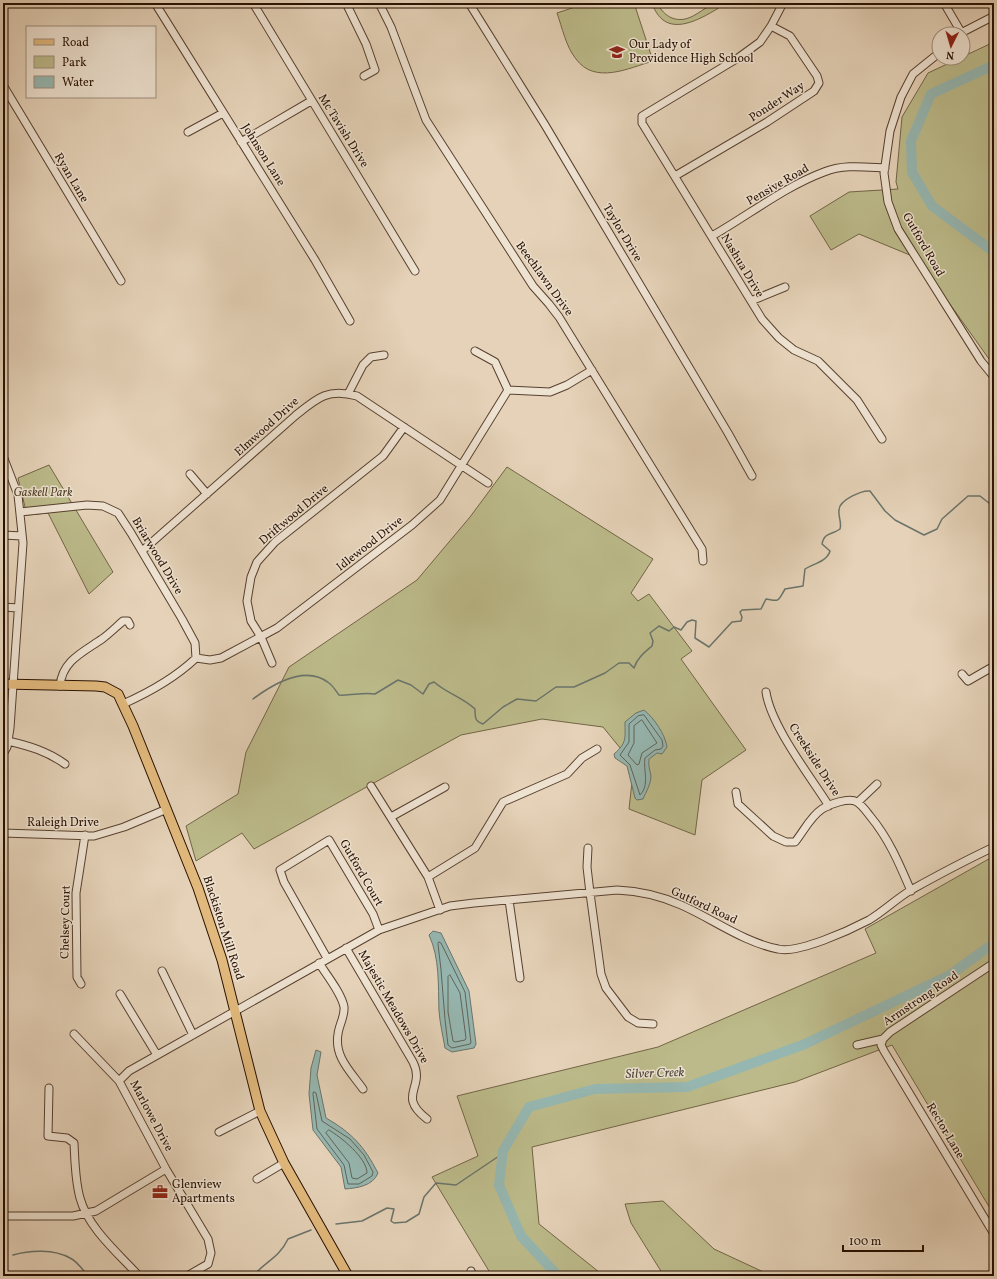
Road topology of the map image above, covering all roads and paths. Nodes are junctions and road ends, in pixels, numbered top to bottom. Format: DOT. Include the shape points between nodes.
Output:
graph roads {
  1 [pos="155,3"];
  2 [pos="252,3"];
  3 [pos="346,3"];
  4 [pos="379,3"];
  5 [pos="469,3"];
  6 [pos="783,3"];
  7 [pos="944,3"];
  8 [pos="994,16"];
  9 [pos="771,26"];
  10 [pos="956,26"];
  11 [pos="971,28"];
  12 [pos="931,60"];
  13 [pos="364,76"];
  14 [pos="3,85"];
  15 [pos="311,101"];
  16 [pos="223,113"];
  17 [pos="188,132"];
  18 [pos="241,142"];
  19 [pos="885,168"];
  20 [pos="675,176"];
  21 [pos="712,236"];
  22 [pos="415,271"];
  23 [pos="122,282"];
  24 [pos="784,287"];
  25 [pos="751,301"];
  26 [pos="350,320"];
  27 [pos="475,351"];
  28 [pos="384,355"];
  29 [pos="592,370"];
  30 [pos="994,377"];
  31 [pos="508,390"];
  32 [pos="348,394"];
  33 [pos="404,427"];
  34 [pos="882,439"];
  35 [pos="3,456"];
  36 [pos="462,466"];
  37 [pos="190,474"];
  38 [pos="752,476"];
  39 [pos="488,483"];
  40 [pos="207,494"];
  41 [pos="20,512"];
  42 [pos="3,534"];
  43 [pos="22,536"];
  44 [pos="142,551"];
  45 [pos="703,561"];
  46 [pos="3,607"];
  47 [pos="18,608"];
  48 [pos="130,625"];
  49 [pos="261,637"];
  50 [pos="196,658"];
  51 [pos="272,663"];
  52 [pos="994,666"];
  53 [pos="962,674"];
  54 [pos="3,684"];
  55 [pos="13,685"];
  56 [pos="60,686"];
  57 [pos="766,692"];
  58 [pos="123,704"];
  59 [pos="8,741"];
  60 [pos="596,748"];
  61 [pos="3,754"];
  62 [pos="65,764"];
  63 [pos="877,784"];
  64 [pos="371,786"];
  65 [pos="445,787"];
  66 [pos="736,792"];
  67 [pos="858,802"];
  68 [pos="829,806"];
  69 [pos="166,809"];
  70 [pos="392,817"];
  71 [pos="3,833"];
  72 [pos="85,835"];
  73 [pos="994,847"];
  74 [pos="588,848"];
  75 [pos="428,877"];
  76 [pos="911,891"];
  77 [pos="590,893"];
  78 [pos="509,900"];
  79 [pos="440,910"];
  80 [pos="379,930"];
  81 [pos="346,948"];
  82 [pos="328,958"];
  83 [pos="319,963"];
  84 [pos="994,963"];
  85 [pos="162,971"];
  86 [pos="520,978"];
  87 [pos="81,984"];
  88 [pos="120,994"];
  89 [pos="235,1011"];
  90 [pos="653,1024"];
  91 [pos="74,1034"];
  92 [pos="193,1035"];
  93 [pos="883,1038"];
  94 [pos="857,1045"];
  95 [pos="156,1055"];
  96 [pos="119,1081"];
  97 [pos="49,1088"];
  98 [pos="363,1089"];
  99 [pos="260,1111"];
  100 [pos="427,1119"];
  101 [pos="219,1132"];
  102 [pos="284,1163"];
  103 [pos="166,1169"];
  104 [pos="257,1179"];
  105 [pos="87,1213"];
  106 [pos="3,1216"];
  107 [pos="994,1234"];
  108 [pos="139,1276"];
  109 [pos="187,1276"];
  110 [pos="348,1276"];
  1 -- 16 [label="street, Johnson Lane"];
  2 -- 15 [label="street, Mc Tavish Drive"];
  3 -- 13 [label="street" via="366,44 375,70"];
  4 -- 29 [label="street, Beechlawn Drive" via="391,27 426,120 533,286 549,304"];
  5 -- 38 [label="street, Taylor Drive" via="549,132"];
  6 -- 9 [label="street"];
  7 -- 10 [label="street"];
  8 -- 11 [label="street"];
  9 -- 20 [label="street, Nashua Drive" via="760,42 738,58 642,116 642,123"];
  9 -- 20 [label="street, Ponder Way" via="790,36 817,76 819,83 814,91"];
  12 -- 19 [label="street, Gutford Road" via="913,74 901,97 890,131"];
  14 -- 23 [label="street, Ryan Lane"];
  15 -- 18 [label="street"];
  15 -- 22 [label="street, Mc Tavish Drive"];
  16 -- 17 [label="street"];
  16 -- 18 [label="street, Johnson Lane"];
  18 -- 26 [label="street, Johnson Lane"];
  19 -- 21 [label="street, Pensive Road" via="861,167 825,171 787,190"];
  19 -- 30 [label="street, Gutford Road" via="888,202 898,229 981,361"];
  20 -- 21 [label="street, Nashua Drive"];
  21 -- 25 [label="street, Nashua Drive"];
  24 -- 25 [label="street"];
  25 -- 34 [label="street, Nashua Drive" via="762,319 779,338 794,350 818,361 857,400"];
  27 -- 31 [label="street" via="495,362"];
  28 -- 32 [label="street" via="371,357 363,365"];
  29 -- 31 [label="street" via="550,392"];
  29 -- 45 [label="street, Beechlawn Drive" via="702,549"];
  31 -- 36 [label="street, Idlewood Drive"];
  32 -- 33 [label="street, Elmwood Drive" via="357,396"];
  32 -- 40 [label="street, Elmwood Drive" via="332,392 318,397"];
  33 -- 36 [label="street, Elmwood Drive"];
  33 -- 49 [label="street, Driftwood Drive" via="383,456 275,542 257,562 251,577 247,601 251,621"];
  35 -- 41 [label="street" via="18,495"];
  36 -- 39 [label="street, Elmwood Drive"];
  36 -- 49 [label="street, Idlewood Drive" via="440,500 412,525 304,609"];
  37 -- 40 [label="street"];
  40 -- 44 [label="street, Elmwood Drive"];
  41 -- 43 [label="street"];
  41 -- 44 [label="street, Briarwood Drive" via="75,506 103,506 118,513"];
  42 -- 43 [label="street"];
  43 -- 47 [label="street"];
  44 -- 50 [label="street, Briarwood Drive" via="195,643"];
  46 -- 47 [label="street"];
  47 -- 55 [label="street"];
  48 -- 56 [label="street" via="128,621 123,621 103,638 76,655 63,670"];
  49 -- 50 [label="street, Idlewood Drive" via="221,658"];
  49 -- 51 [label="street, Driftwood Drive"];
  50 -- 58 [label="street" via="183,671"];
  52 -- 53 [label="street" via="968,681"];
  54 -- 55 [label="main road, Blackiston Mill Road"];
  55 -- 56 [label="main road, Blackiston Mill Road"];
  55 -- 59 [label="street"];
  56 -- 58 [label="main road, Blackiston Mill Road" via="105,687 118,694"];
  57 -- 68 [label="street, Creekside Drive" via="768,705 781,732"];
  58 -- 69 [label="main road, Blackiston Mill Road"];
  59 -- 61 [label="street"];
  59 -- 62 [label="street" via="52,754"];
  60 -- 75 [label="street" via="567,774 503,802 475,848"];
  63 -- 67 [label="street"];
  64 -- 70 [label="street"];
  65 -- 70 [label="street"];
  66 -- 68 [label="street" via="738,804 773,836 786,842 795,842 808,822"];
  67 -- 68 [label="street, Creekside Drive" via="852,800"];
  67 -- 76 [label="street" via="894,850"];
  69 -- 72 [label="street, Raleigh Drive" via="105,834"];
  69 -- 89 [label="main road, Blackiston Mill Road" via="198,888 222,960"];
  70 -- 75 [label="street"];
  71 -- 72 [label="street, Raleigh Drive"];
  72 -- 87 [label="street, Chelsey Court" via="76,893 77,977"];
  73 -- 76 [label="street, Gutford Road"];
  74 -- 77 [label="street"];
  75 -- 79 [label="street"];
  76 -- 77 [label="street, Gutford Road" via="869,920 837,935 799,947 779,950 731,931 681,905 648,894 617,890"];
  77 -- 78 [label="street, Gutford Road"];
  77 -- 90 [label="street" via="601,974 606,988 628,1017 638,1023"];
  78 -- 79 [label="street, Gutford Road" via="474,902"];
  78 -- 86 [label="street"];
  79 -- 80 [label="street, Gutford Road"];
  80 -- 81 [label="street, Gutford Road"];
  80 -- 82 [label="street, Gutford Court" via="373,914 329,840 280,870 284,882"];
  81 -- 82 [label="street, Gutford Road"];
  81 -- 100 [label="street, Majestic Meadows Drive" via="414,1062 418,1079 411,1097 417,1111"];
  82 -- 83 [label="street, Gutford Road"];
  83 -- 89 [label="street, Gutford Road"];
  83 -- 98 [label="street" via="342,999 344,1007 338,1034 338,1049 343,1064"];
  84 -- 93 [label="street, Armstrong Road"];
  85 -- 92 [label="street"];
  88 -- 95 [label="street"];
  89 -- 92 [label="street, Marlowe Drive"];
  89 -- 99 [label="main road, Blackiston Mill Road"];
  91 -- 96 [label="street"];
  92 -- 95 [label="street, Marlowe Drive"];
  93 -- 94 [label="street, Armstrong Road"];
  93 -- 107 [label="street, Rector Lane" via="881,1045 884,1051"];
  95 -- 96 [label="street, Marlowe Drive" via="129,1071"];
  96 -- 103 [label="street, Marlowe Drive"];
  97 -- 105 [label="street" via="48,1136 67,1138 74,1143 79,1197"];
  99 -- 101 [label="street"];
  99 -- 102 [label="main road, Blackiston Mill Road"];
  102 -- 104 [label="street"];
  102 -- 110 [label="main road, Blackiston Mill Road"];
  103 -- 105 [label="street, Marlowe Drive" via="96,1211"];
  103 -- 109 [label="street" via="208,1239 211,1252 208,1264"];
  105 -- 106 [label="street, Marlowe Drive" via="73,1216"];
  105 -- 108 [label="street" via="94,1226"];
}
